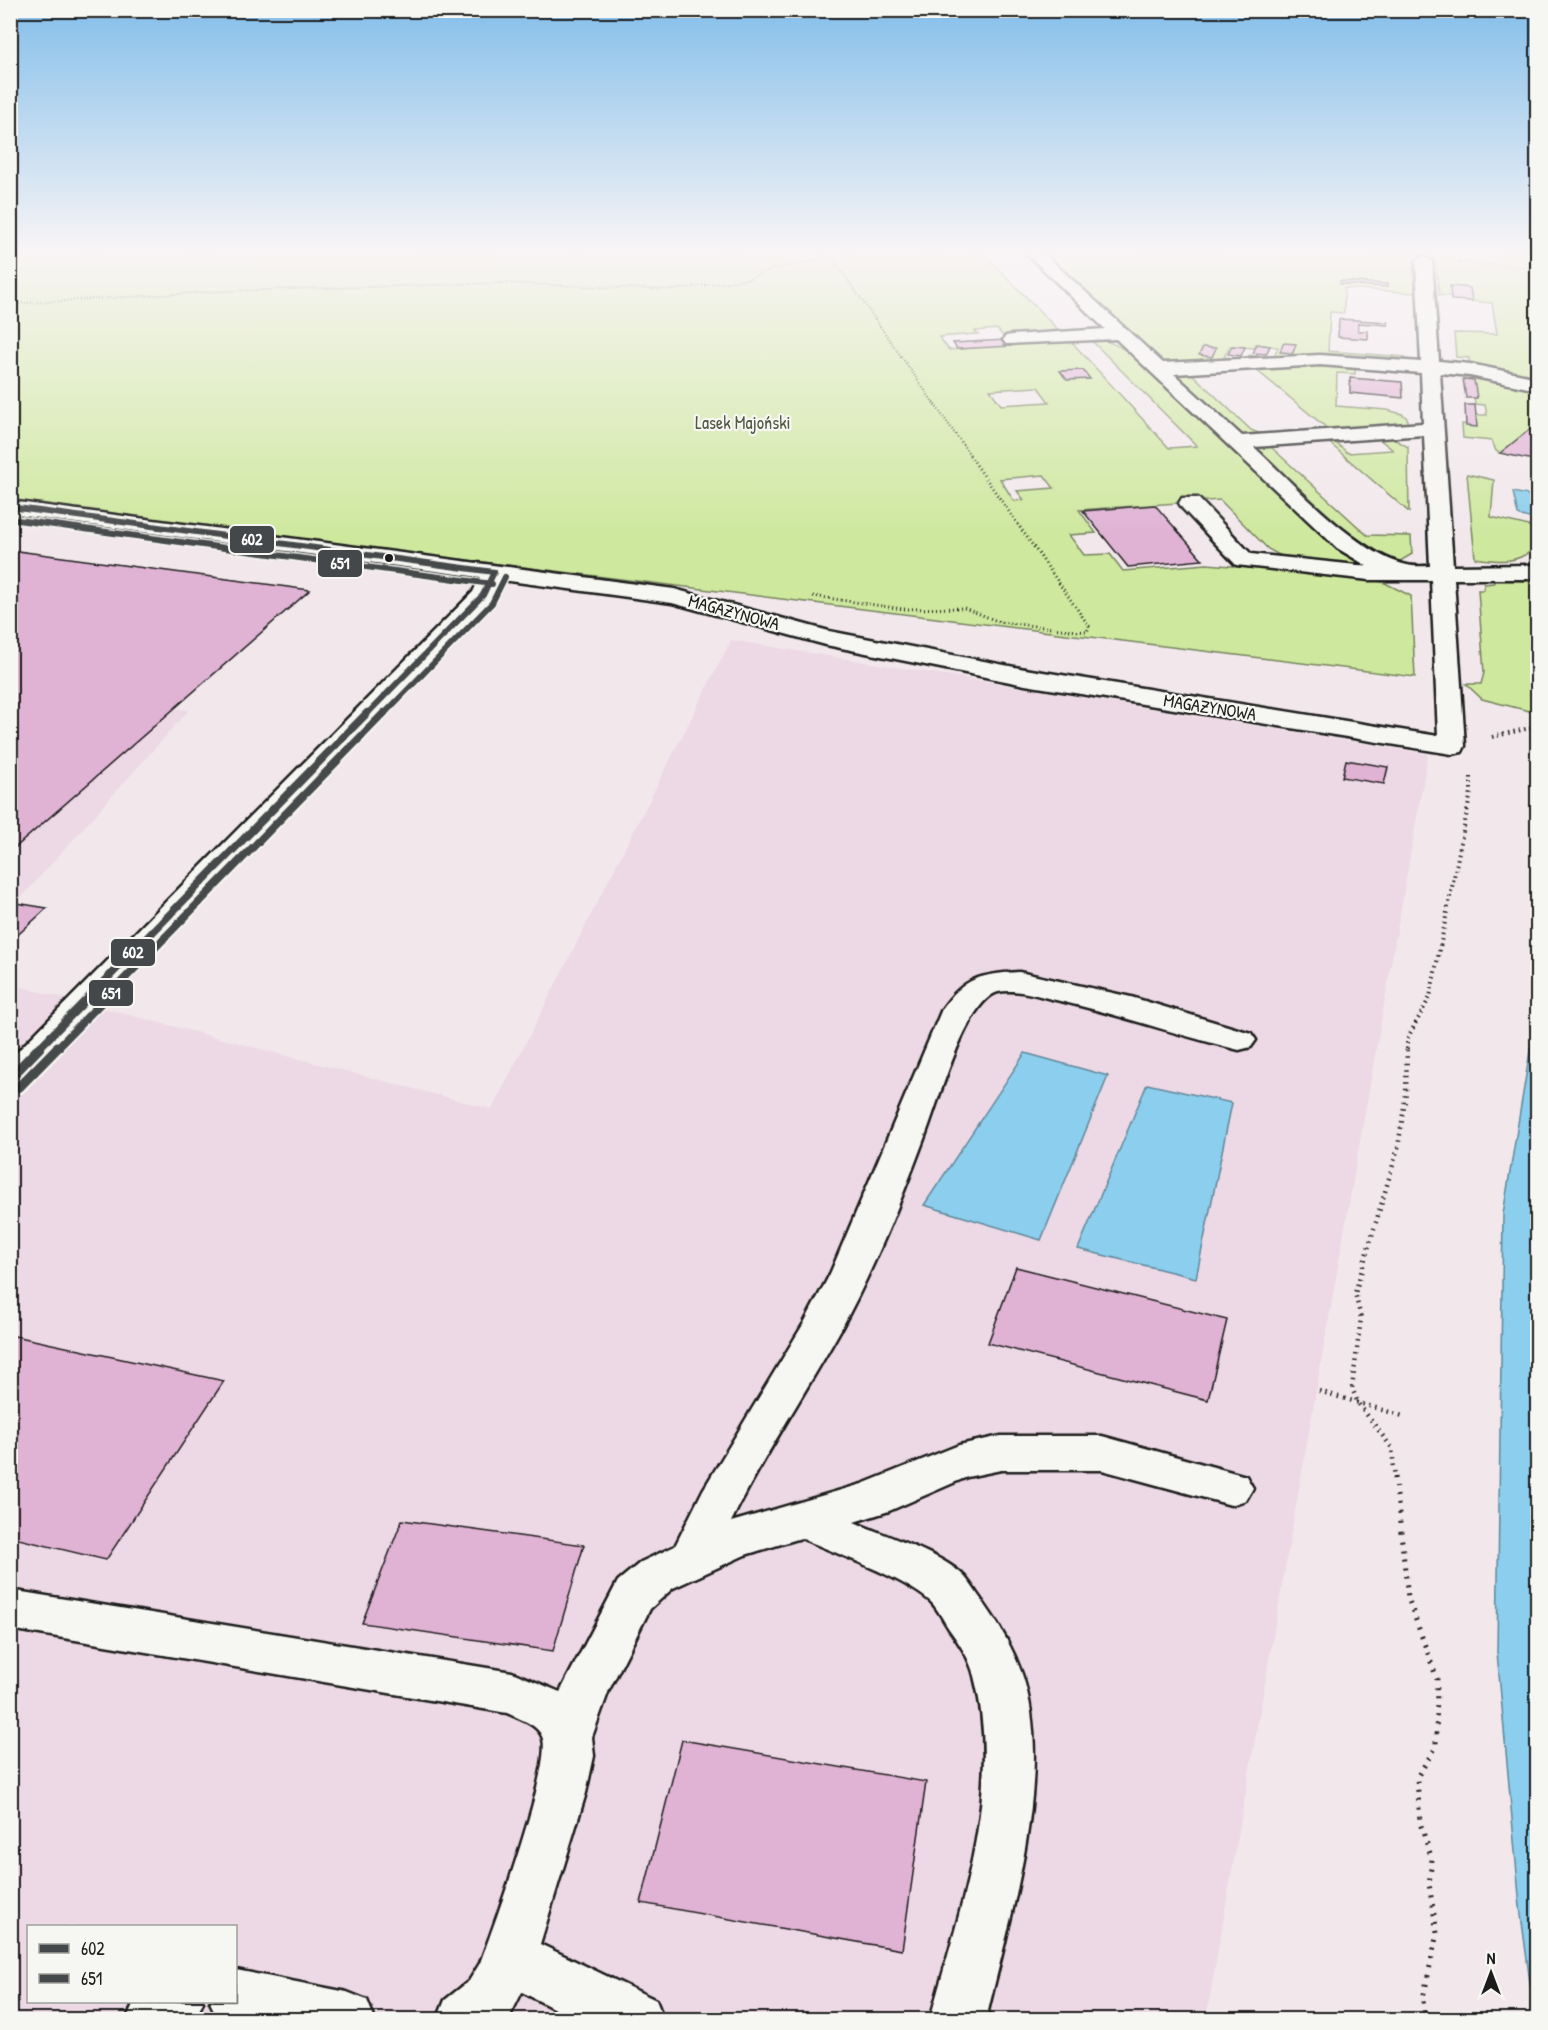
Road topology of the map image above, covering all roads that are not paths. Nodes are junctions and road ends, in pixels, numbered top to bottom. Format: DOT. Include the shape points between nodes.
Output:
graph roads {
  1 [pos="1136,347"];
  2 [pos="1429,347"];
  3 [pos="1430,367"];
  4 [pos="1160,369"];
  5 [pos="1538,384"];
  6 [pos="1434,428"];
  7 [pos="1238,442"];
  8 [pos="1190,503"];
  9 [pos="10,507"];
  10 [pos="1538,554"];
  11 [pos="494,572"];
  12 [pos="1528,572"];
  13 [pos="1407,573"];
  14 [pos="1442,573"];
  15 [pos="1239,1040"];
  16 [pos="10,1079"];
  17 [pos="1231,1488"];
  18 [pos="804,1520"];
  19 [pos="692,1557"];
  20 [pos="10,1609"];
  21 [pos="567,1737"];
  22 [pos="509,1957"];
  23 [pos="237,1998"];
  24 [pos="173,2003"];
  25 [pos="154,2019"];
  26 [pos="347,2019"];
  27 [pos="465,2019"];
  28 [pos="636,2019"];
  29 [pos="958,2019"];
  1 -- 4 [label="lane"];
  2 -- 3 [label="lane"];
  3 -- 4 [label="lane" via="1313,360"];
  3 -- 5 [label="lane" via="1470,370"];
  3 -- 6 [label="lane"];
  4 -- 7 [label="lane"];
  6 -- 7 [label="lane"];
  6 -- 14 [label="lane"];
  7 -- 13 [label="lane" via="1345,543 1380,564"];
  8 -- 13 [label="lane" via="1244,560 1369,573"];
  9 -- 11 [label="lane, MAGAZYNOWA"];
  10 -- 12 [label="lane"];
  11 -- 14 [label="lane, MAGAZYNOWA" via="674,596 826,638 966,666 1452,746"];
  11 -- 16 [label="lane" via="483,595"];
  12 -- 14 [label="lane"];
  13 -- 14 [label="lane"];
  15 -- 19 [label="lane" via="1119,1004 1020,982 990,983 971,994 958,1009 944,1039 849,1274 719,1502"];
  17 -- 18 [label="lane" via="1102,1453 1001,1453 959,1462 873,1499"];
  18 -- 19 [label="lane" via="733,1540"];
  18 -- 29 [label="lane" via="917,1570 946,1589 981,1637 998,1675 1007,1725 999,1856"];
  19 -- 21 [label="lane" via="657,1575 634,1595 586,1686"];
  20 -- 21 [label="lane" via="512,1693 550,1710"];
  21 -- 22 [label="lane" via="569,1756 564,1782"];
  22 -- 27 [label="lane" via="495,1993 483,2009"];
  22 -- 28 [label="lane"];
  23 -- 26 [label="lane"];
  24 -- 25 [label="lane"];
}
